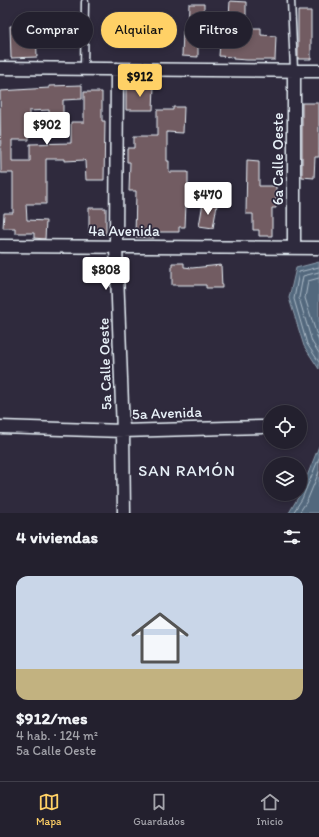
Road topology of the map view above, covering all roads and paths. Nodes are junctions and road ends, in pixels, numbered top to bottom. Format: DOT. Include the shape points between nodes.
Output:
graph roads {
  1 [pos="291,0"];
  2 [pos="86,2"];
  3 [pos="0,68"];
  4 [pos="84,69"];
  5 [pos="117,69"];
  6 [pos="294,70"];
  7 [pos="319,70"];
  8 [pos="0,246"];
  9 [pos="116,247"];
  10 [pos="294,248"];
  11 [pos="319,248"];
  12 [pos="0,427"];
  13 [pos="262,427"];
  14 [pos="123,430"];
  15 [pos="124,513"];
  1 -- 6 [label="lane"];
  2 -- 4 [label="lane"];
  3 -- 4 [label="street"];
  4 -- 5 [label="street"];
  5 -- 6 [label="street"];
  5 -- 9 [label="street, 5a Calle Oeste"];
  6 -- 7 [label="street"];
  6 -- 10 [label="street, 6a Calle Oeste"];
  8 -- 9 [label="street, 4a Avenida"];
  9 -- 10 [label="street, 4a Avenida"];
  9 -- 14 [label="street, 5a Calle Oeste"];
  10 -- 11 [label="street, 4a Avenida"];
  12 -- 14 [label="street, 5a Avenida"];
  13 -- 14 [label="street, 5a Avenida"];
  14 -- 15 [label="street, 5a Calle Oeste"];
}
